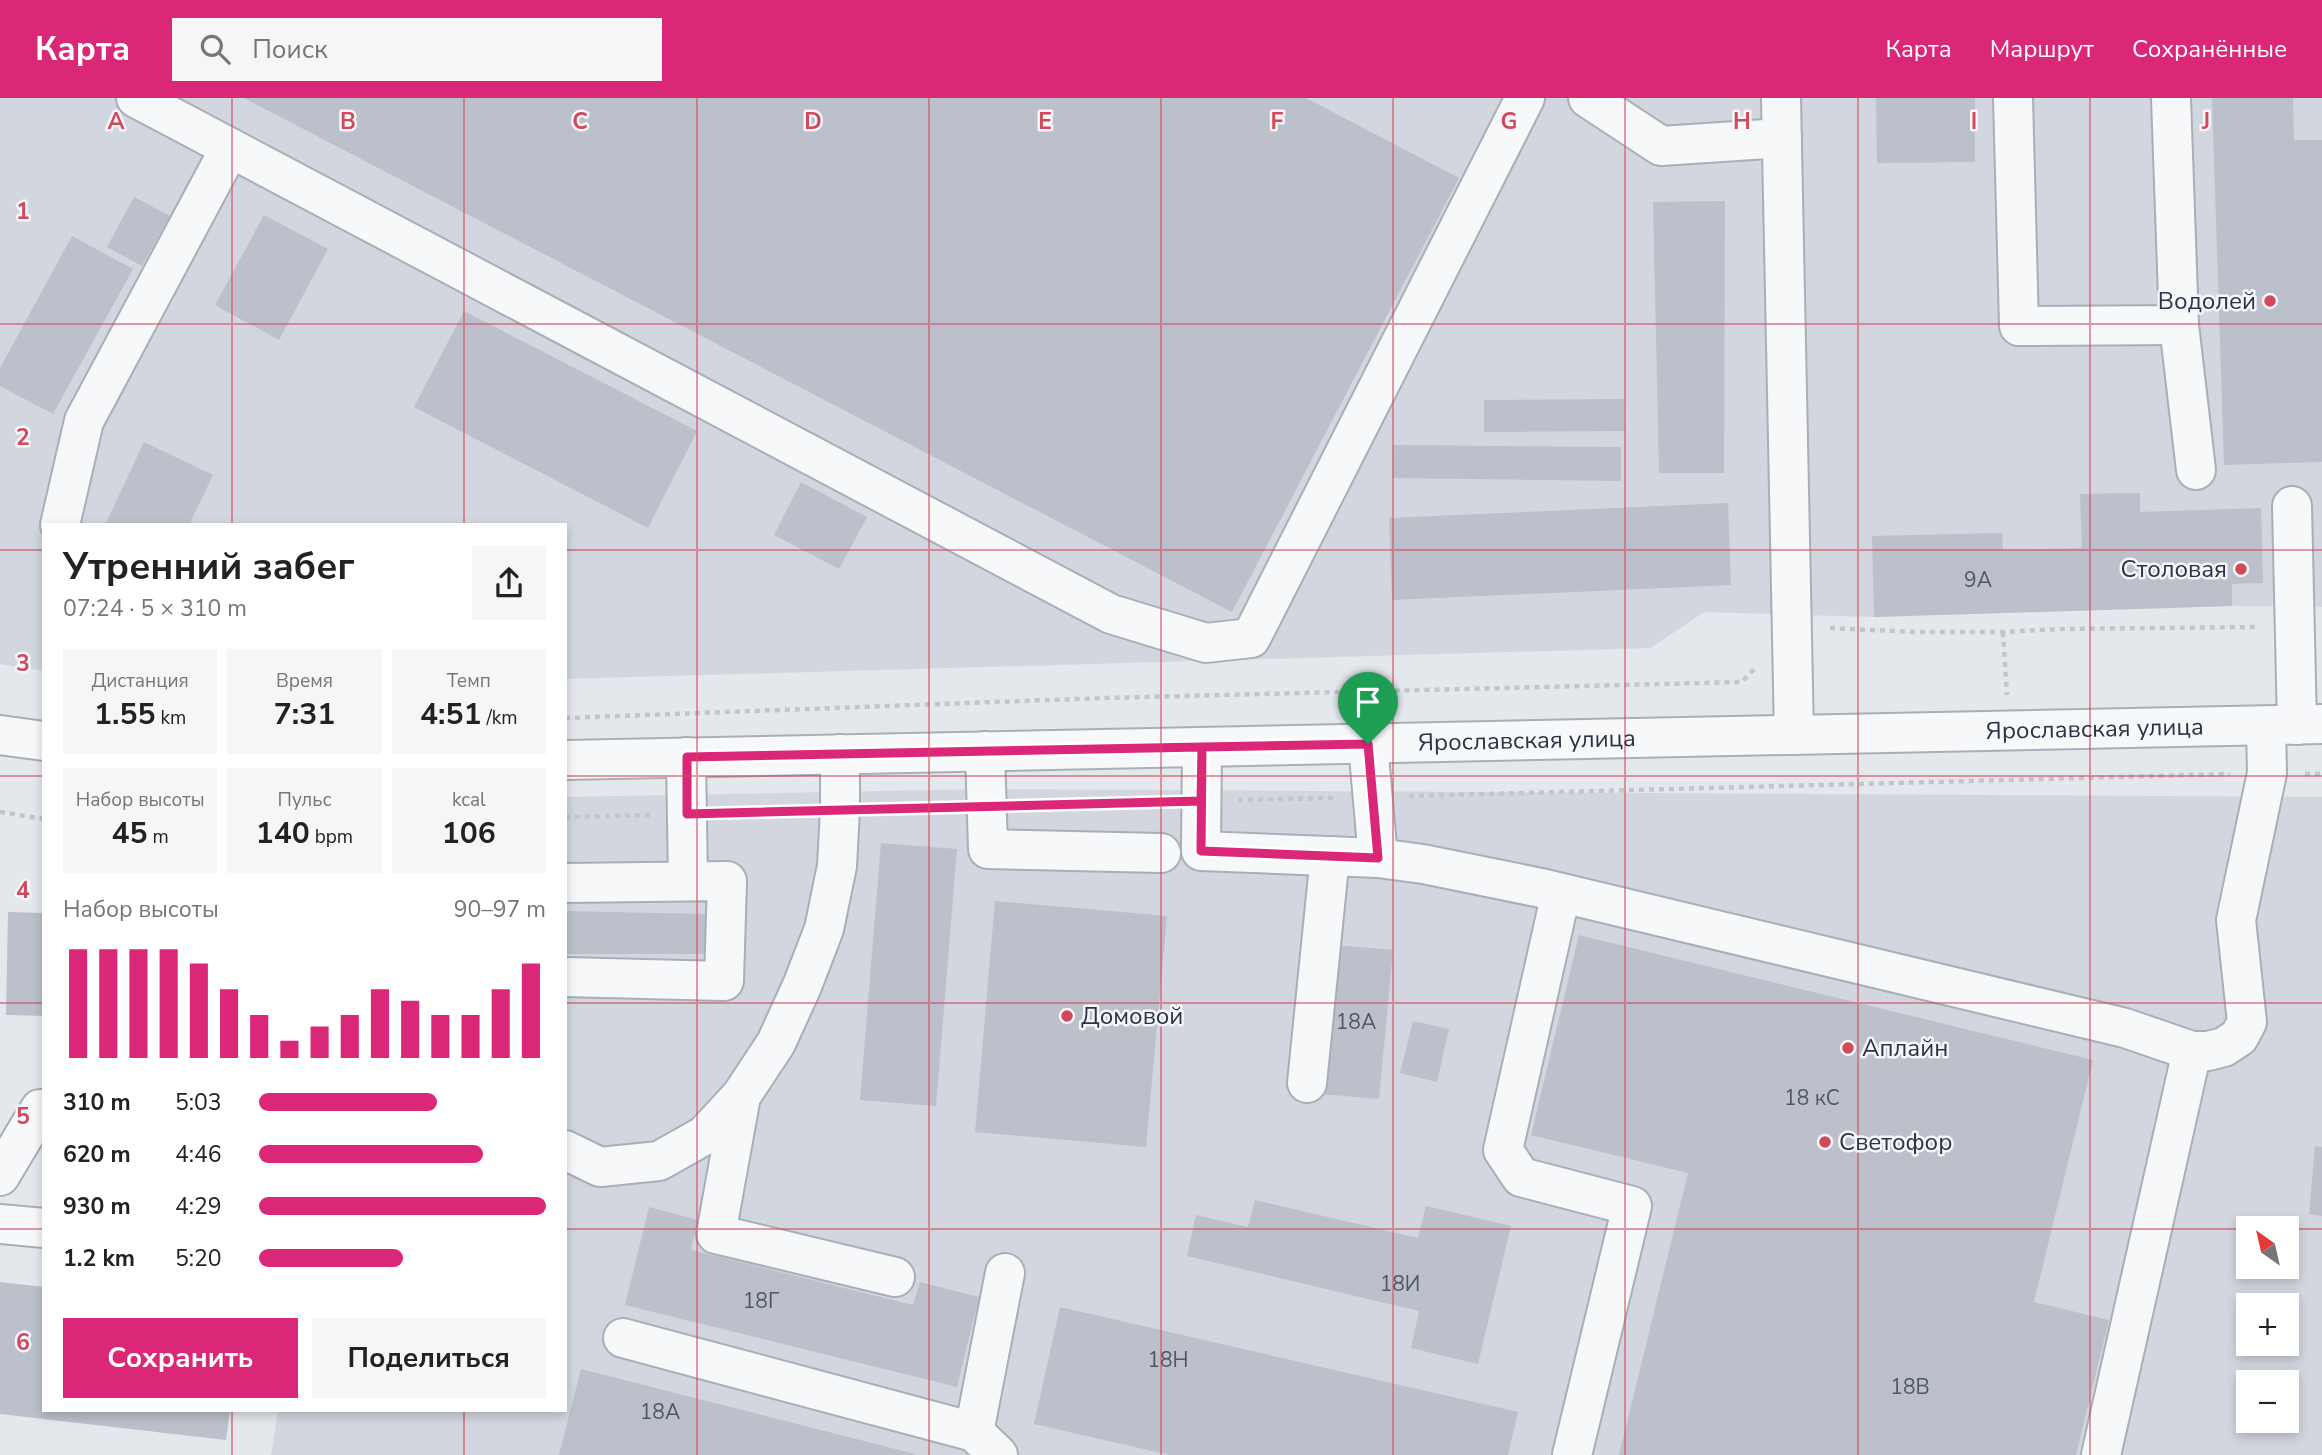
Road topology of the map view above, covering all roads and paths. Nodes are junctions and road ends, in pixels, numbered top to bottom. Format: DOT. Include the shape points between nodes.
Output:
graph roads {
  1 [pos="136,98"];
  2 [pos="1525,98"];
  3 [pos="1588,98"];
  4 [pos="1781,98"];
  5 [pos="2013,98"];
  6 [pos="2171,98"];
  7 [pos="1782,138"];
  8 [pos="230,148"];
  9 [pos="2179,325"];
  10 [pos="2196,470"];
  11 [pos="2292,506"];
  12 [pos="60,523"];
  13 [pos="2295,625"];
  14 [pos="1792,630"];
  15 [pos="567,718"];
  16 [pos="2295,725"];
  17 [pos="0,735"];
  18 [pos="1794,735"];
  19 [pos="42,741"];
  20 [pos="1368,744"];
  21 [pos="1202,747"];
  22 [pos="985,751"];
  23 [pos="839,754"];
  24 [pos="687,757"];
  25 [pos="567,760"];
  26 [pos="2267,773"];
  27 [pos="2322,774"];
  28 [pos="1372,797"];
  29 [pos="1201,801"];
  30 [pos="986,806"];
  31 [pos="840,810"];
  32 [pos="0,812"];
  33 [pos="687,814"];
  34 [pos="567,817"];
  35 [pos="42,819"];
  36 [pos="1161,853"];
  37 [pos="1330,856"];
  38 [pos="1378,858"];
  39 [pos="688,881"];
  40 [pos="567,883"];
  41 [pos="1561,893"];
  42 [pos="567,977"];
  43 [pos="2192,1051"];
  44 [pos="1307,1083"];
  45 [pos="741,1096"];
  46 [pos="42,1109"];
  47 [pos="567,1151"];
  48 [pos="0,1176"];
  49 [pos="0,1224"];
  50 [pos="42,1228"];
  51 [pos="1005,1273"];
  52 [pos="895,1277"];
  53 [pos="623,1338"];
  54 [pos="986,1444"];
  55 [pos="1572,1455"];
  56 [pos="2101,1455"];
  1 -- 8 [label="street"];
  2 -- 8 [label="street" via="1251,638 1206,643 1111,614"];
  3 -- 7 [label="street" via="1661,146"];
  4 -- 7 [label="street"];
  5 -- 9 [label="street" via="2020,326"];
  6 -- 9 [label="street"];
  7 -- 14 [label="street"];
  8 -- 12 [label="street" via="84,421"];
  9 -- 10 [label="street"];
  11 -- 13 [label="street"];
  13 -- 14 [label="path" via="2003,632"];
  13 -- 16 [label="street"];
  14 -- 15 [label="path" via="1775,639 1742,682 1088,698"];
  14 -- 18 [label="street"];
  16 -- 18 [label="street, Ярославская улица"];
  16 -- 26 [label="street"];
  17 -- 19 [label="street"];
  18 -- 20 [label="street, Ярославская улица"];
  20 -- 21 [label="street, Ярославская улица"];
  20 -- 28 [label="street"];
  21 -- 22 [label="street, Ярославская улица"];
  21 -- 29 [label="street"];
  22 -- 23 [label="street, Ярославская улица"];
  22 -- 30 [label="street"];
  23 -- 24 [label="street, Ярославская улица"];
  23 -- 31 [label="street"];
  24 -- 25 [label="street, Ярославская улица"];
  24 -- 33 [label="street"];
  26 -- 27 [label="path"];
  26 -- 28 [label="path"];
  26 -- 43 [label="street" via="2236,920 2248,1022 2239,1037 2224,1047"];
  28 -- 29 [label="path"];
  28 -- 38 [label="street"];
  29 -- 30 [label="path"];
  29 -- 37 [label="street" via="1201,851"];
  30 -- 31 [label="path"];
  30 -- 36 [label="street" via="988,849"];
  31 -- 33 [label="path"];
  31 -- 45 [label="street" via="837,866 824,929 776,1043"];
  32 -- 35 [label="path"];
  33 -- 34 [label="path"];
  33 -- 39 [label="street"];
  37 -- 38 [label="street"];
  37 -- 44 [label="street"];
  38 -- 41 [label="street"];
  39 -- 40 [label="street"];
  39 -- 42 [label="street" via="727,881 724,981"];
  41 -- 43 [label="street" via="2124,1028"];
  41 -- 55 [label="street" via="1503,1150 1521,1177 1632,1206"];
  43 -- 56 [label="street"];
  45 -- 47 [label="street" via="705,1135 659,1161 600,1167"];
  45 -- 52 [label="street" via="716,1234"];
  46 -- 48 [label="street"];
  49 -- 50 [label="street"];
  51 -- 54 [label="street"];
  53 -- 54 [label="street"];
}
